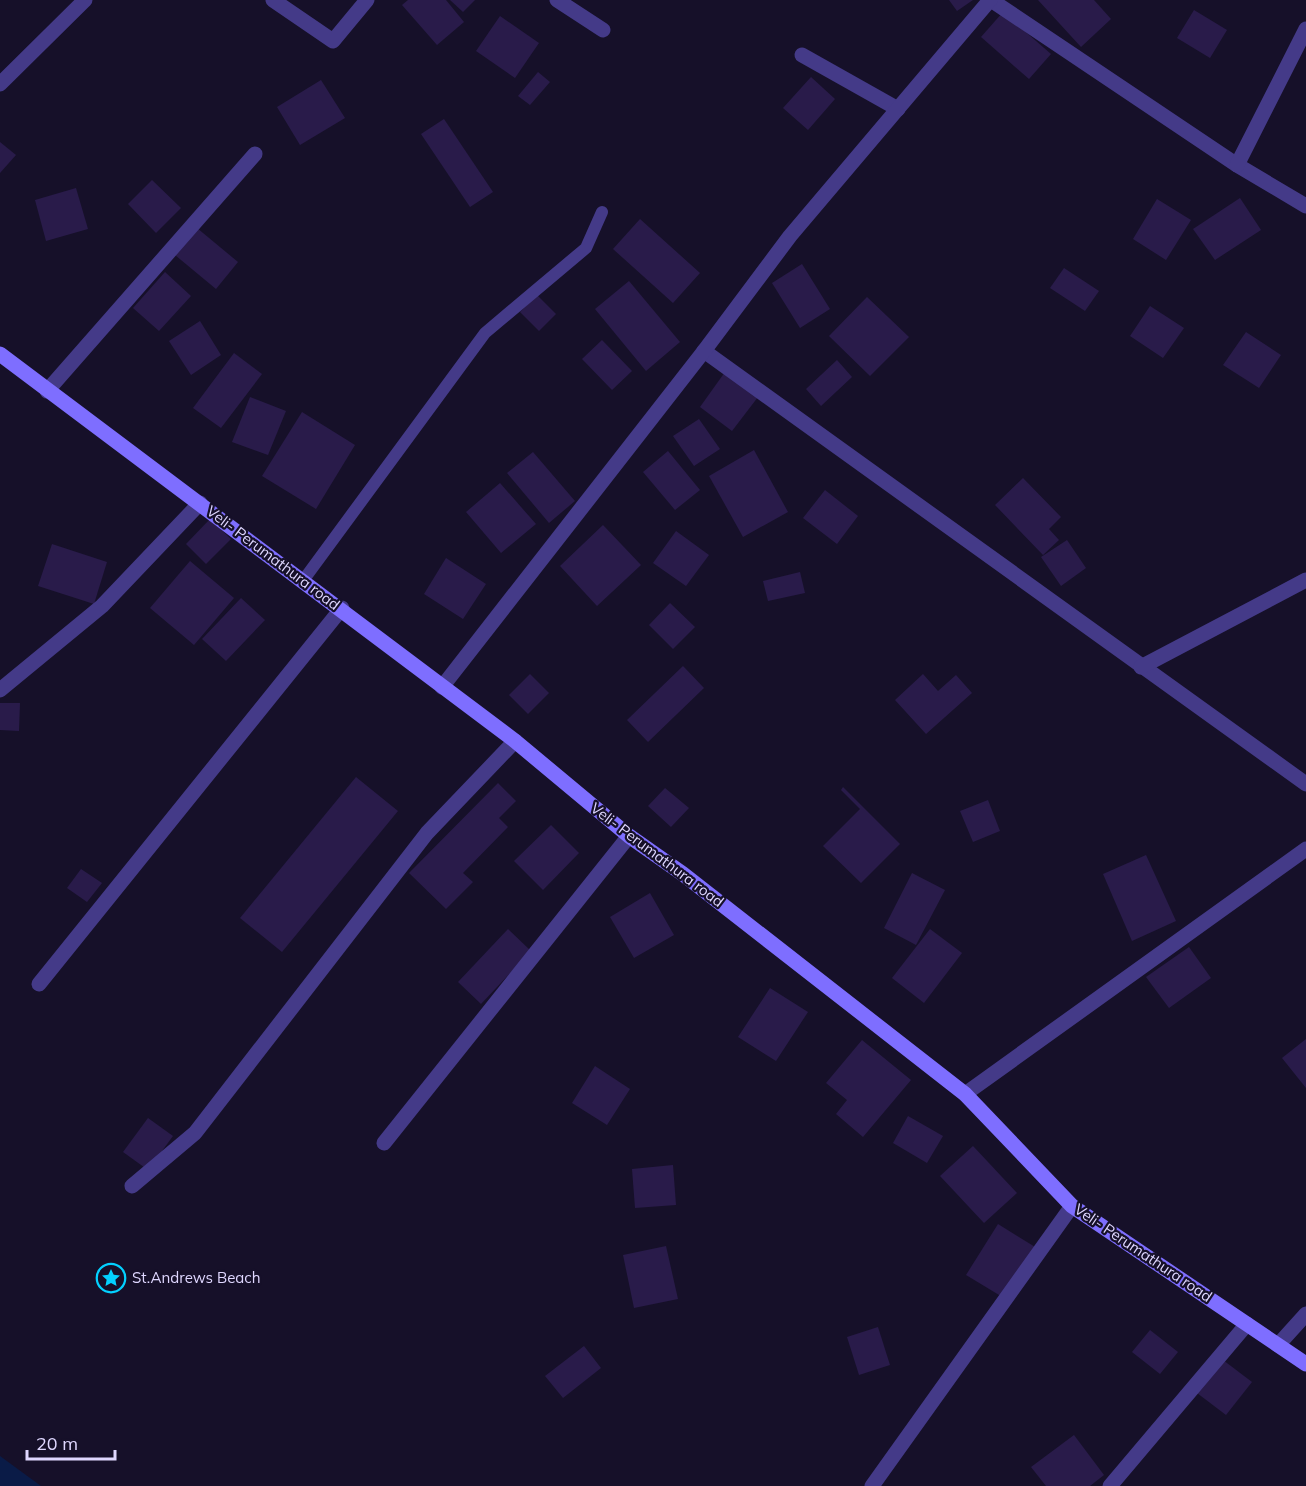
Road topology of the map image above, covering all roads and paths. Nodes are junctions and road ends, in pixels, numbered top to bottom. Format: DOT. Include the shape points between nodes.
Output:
graph roads {
  1 [pos="85,0"];
  2 [pos="273,0"];
  3 [pos="368,0"];
  4 [pos="557,0"];
  5 [pos="991,0"];
  6 [pos="1306,29"];
  7 [pos="603,30"];
  8 [pos="802,55"];
  9 [pos="0,84"];
  10 [pos="898,109"];
  11 [pos="255,154"];
  12 [pos="1237,165"];
  13 [pos="1306,206"];
  14 [pos="602,212"];
  15 [pos="704,351"];
  16 [pos="0,354"];
  17 [pos="47,391"];
  18 [pos="200,502"];
  19 [pos="1306,580"];
  20 [pos="302,582"];
  21 [pos="342,608"];
  22 [pos="1141,666"];
  23 [pos="442,687"];
  24 [pos="0,690"];
  25 [pos="515,741"];
  26 [pos="1306,784"];
  27 [pos="629,836"];
  28 [pos="1306,849"];
  29 [pos="39,984"];
  30 [pos="966,1094"];
  31 [pos="384,1143"];
  32 [pos="132,1186"];
  33 [pos="1072,1206"];
  34 [pos="1306,1314"];
  35 [pos="1247,1324"];
  36 [pos="1278,1345"];
  37 [pos="1306,1364"];
  38 [pos="872,1486"];
  39 [pos="1110,1486"];
  1 -- 9 [label="street"];
  2 -- 3 [label="street" via="333,41"];
  4 -- 7 [label="street"];
  5 -- 10 [label="street"];
  5 -- 12 [label="street"];
  6 -- 12 [label="street"];
  8 -- 10 [label="street"];
  10 -- 15 [label="street" via="790,236"];
  11 -- 17 [label="street"];
  12 -- 13 [label="street"];
  14 -- 20 [label="lane" via="586,248 485,333"];
  15 -- 22 [label="street"];
  15 -- 23 [label="street"];
  16 -- 17 [label="main road, Veli- Perumathura road"];
  17 -- 18 [label="main road, Veli- Perumathura road"];
  18 -- 20 [label="main road, Veli- Perumathura road"];
  18 -- 24 [label="street" via="102,606"];
  19 -- 22 [label="street"];
  20 -- 21 [label="main road, Veli- Perumathura road"];
  21 -- 23 [label="main road, Veli- Perumathura road"];
  21 -- 29 [label="street"];
  22 -- 26 [label="street"];
  23 -- 25 [label="main road, Veli- Perumathura road"];
  25 -- 27 [label="main road, Veli- Perumathura road"];
  25 -- 32 [label="street" via="427,833 195,1133"];
  27 -- 30 [label="main road, Veli- Perumathura road"];
  27 -- 31 [label="street"];
  28 -- 30 [label="street"];
  30 -- 33 [label="main road, Veli- Perumathura road"];
  33 -- 35 [label="main road, Veli- Perumathura road"];
  33 -- 38 [label="street"];
  34 -- 36 [label="street"];
  35 -- 36 [label="main road, Veli- Perumathura road"];
  35 -- 39 [label="street"];
  36 -- 37 [label="main road, Veli- Perumathura road"];
}
